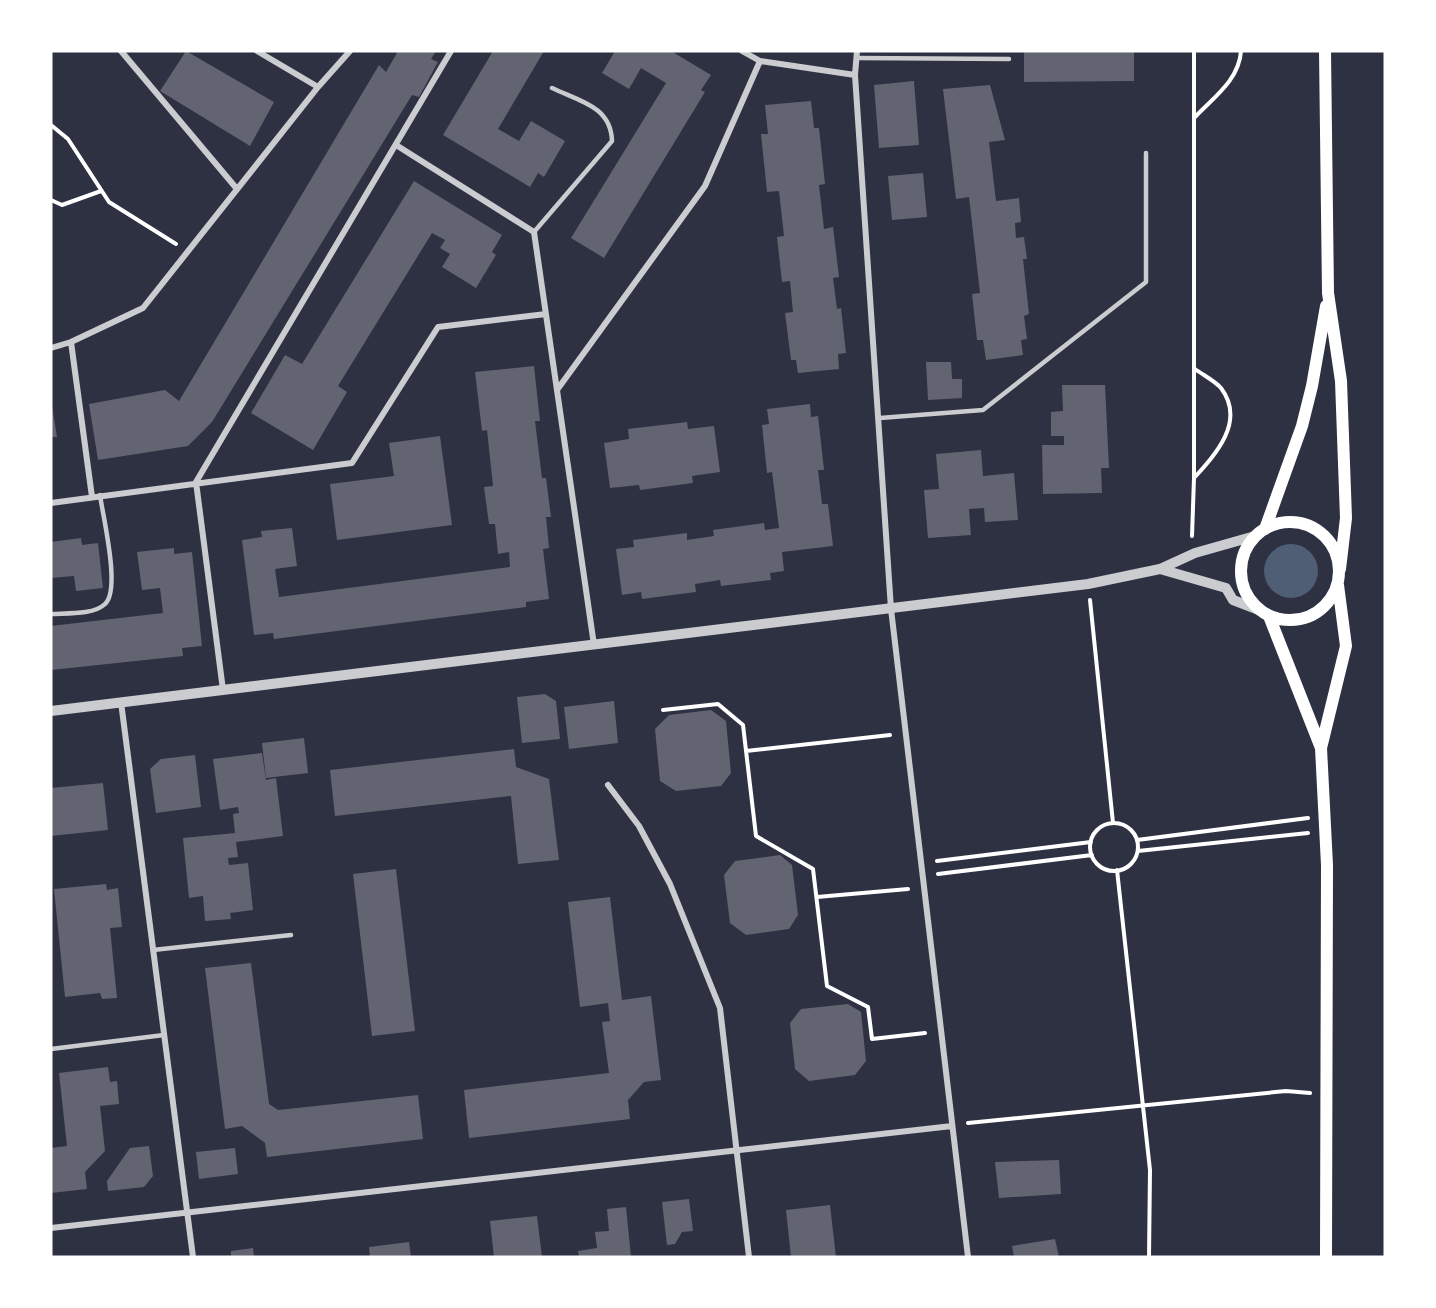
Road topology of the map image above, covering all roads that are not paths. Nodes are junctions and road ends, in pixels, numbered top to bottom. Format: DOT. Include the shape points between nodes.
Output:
graph roads {
  1 [pos="121,51"];
  2 [pos="257,51"];
  3 [pos="350,51"];
  4 [pos="451,51"];
  5 [pos="742,51"];
  6 [pos="1325,51"];
  7 [pos="857,54"];
  8 [pos="1009,59"];
  9 [pos="760,61"];
  10 [pos="855,75"];
  11 [pos="318,87"];
  12 [pos="552,88"];
  13 [pos="396,145"];
  14 [pos="1146,153"];
  15 [pos="237,189"];
  16 [pos="534,232"];
  17 [pos="1328,293"];
  18 [pos="546,314"];
  19 [pos="71,342"];
  20 [pos="51,348"];
  21 [pos="557,390"];
  22 [pos="880,418"];
  23 [pos="196,482"];
  24 [pos="100,495"];
  25 [pos="92,497"];
  26 [pos="51,503"];
  27 [pos="1260,532"];
  28 [pos="1160,569"];
  29 [pos="1340,569"];
  30 [pos="1338,585"];
  31 [pos="891,609"];
  32 [pos="1264,613"];
  33 [pos="51,614"];
  34 [pos="594,645"];
  35 [pos="223,690"];
  36 [pos="121,702"];
  37 [pos="51,711"];
  38 [pos="1322,748"];
  39 [pos="608,785"];
  40 [pos="291,935"];
  41 [pos="153,950"];
  42 [pos="164,1035"];
  43 [pos="51,1048"];
  44 [pos="952,1126"];
  45 [pos="738,1151"];
  46 [pos="187,1212"];
  47 [pos="51,1228"];
  48 [pos="193,1257"];
  49 [pos="749,1257"];
  50 [pos="968,1257"];
  51 [pos="1326,1257"];
  1 -- 15 [label="street"];
  2 -- 11 [label="street"];
  3 -- 11 [label="street"];
  4 -- 13 [label="street"];
  5 -- 9 [label="street"];
  6 -- 17 [label="main road"];
  7 -- 8 [label="lane"];
  7 -- 10 [label="street"];
  9 -- 10 [label="street"];
  9 -- 21 [label="street" via="705,186"];
  10 -- 22 [label="street"];
  11 -- 15 [label="street"];
  12 -- 16 [label="lane" via="601,111 611,127 612,141"];
  13 -- 16 [label="street"];
  13 -- 23 [label="street"];
  14 -- 22 [label="lane" via="1146,282 983,410"];
  15 -- 19 [label="street" via="143,308"];
  16 -- 18 [label="street"];
  17 -- 27 [label="main road" via="1312,386 1283,483"];
  17 -- 29 [label="main road" via="1341,381 1346,518"];
  18 -- 21 [label="street"];
  18 -- 23 [label="street" via="438,327 352,463"];
  19 -- 20 [label="street"];
  19 -- 25 [label="street"];
  21 -- 34 [label="street"];
  22 -- 31 [label="street"];
  23 -- 24 [label="street"];
  23 -- 35 [label="street"];
  24 -- 25 [label="street"];
  24 -- 33 [label="lane" via="111,597 104,606 92,610"];
  25 -- 26 [label="street"];
  27 -- 28 [label="street"];
  27 -- 29 [label="main road" via="1289,522 1314,527 1328,538"];
  27 -- 32 [label="main road" via="1243,558 1241,572 1246,593"];
  28 -- 31 [label="street" via="1088,584"];
  28 -- 32 [label="street" via="1226,588 1233,600"];
  29 -- 30 [label="main road"];
  30 -- 32 [label="main road" via="1318,612 1302,619 1285,621"];
  30 -- 38 [label="main road" via="1346,646"];
  31 -- 34 [label="street"];
  31 -- 44 [label="street"];
  32 -- 38 [label="main road"];
  34 -- 35 [label="street"];
  35 -- 36 [label="street"];
  36 -- 37 [label="street"];
  36 -- 41 [label="street"];
  38 -- 51 [label="main road" via="1327,831"];
  39 -- 45 [label="street" via="639,826 670,884 720,1008"];
  40 -- 41 [label="lane"];
  41 -- 42 [label="street"];
  42 -- 43 [label="lane"];
  42 -- 46 [label="street"];
  44 -- 45 [label="street"];
  44 -- 50 [label="street"];
  45 -- 46 [label="street"];
  45 -- 49 [label="street"];
  46 -- 47 [label="street"];
  46 -- 48 [label="street"];
}
